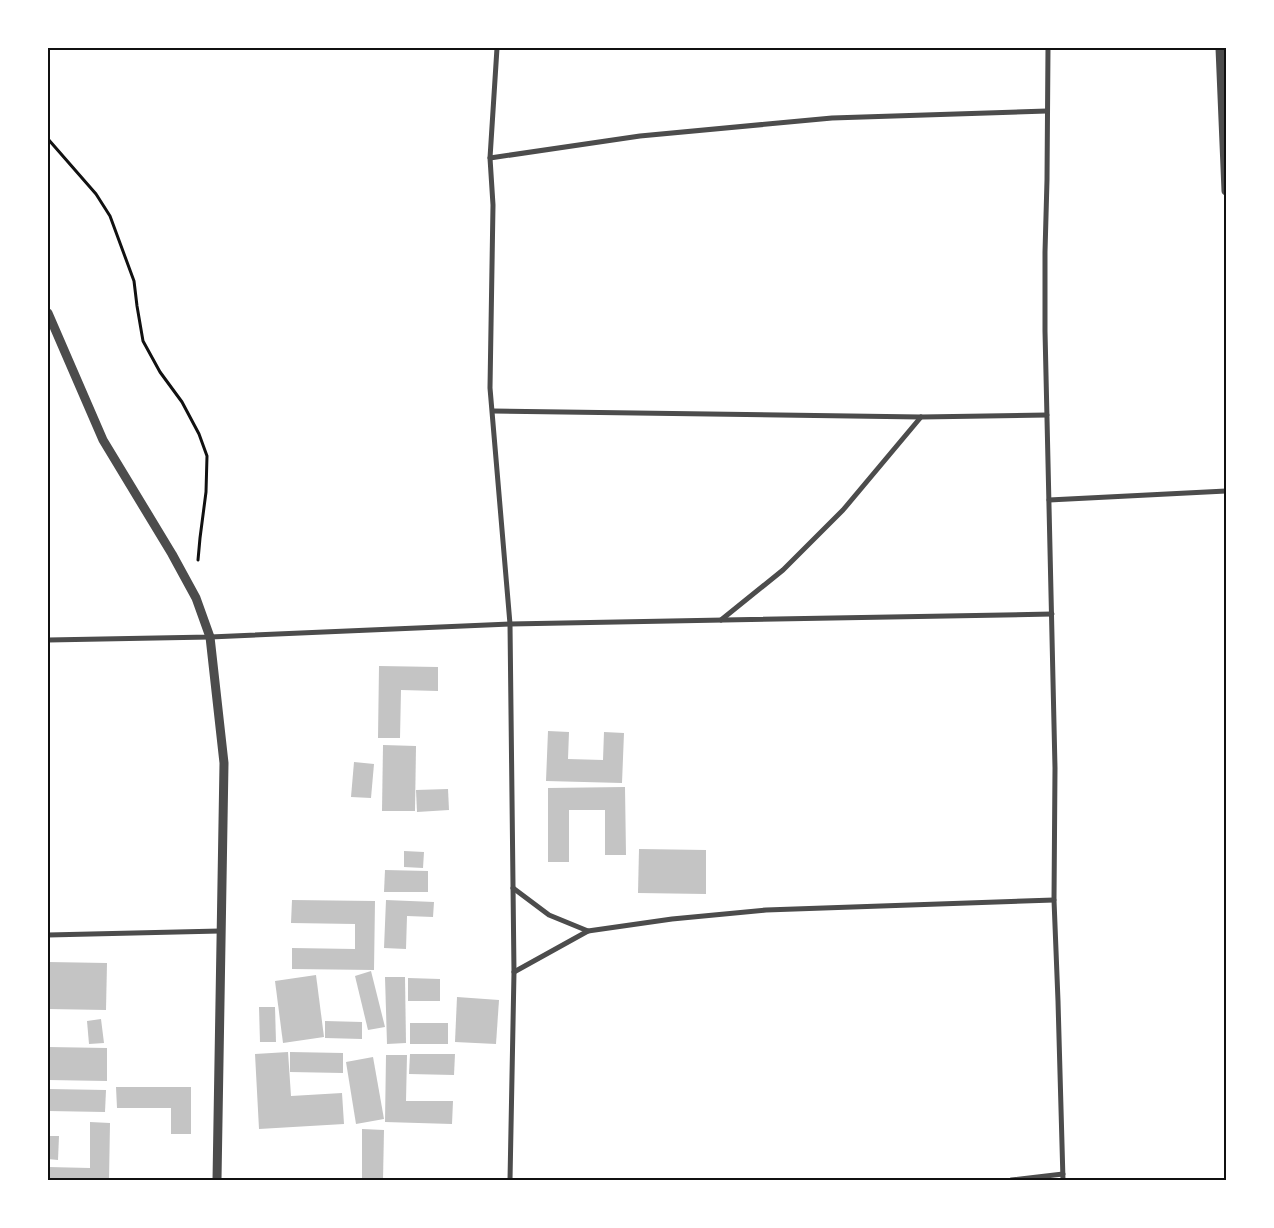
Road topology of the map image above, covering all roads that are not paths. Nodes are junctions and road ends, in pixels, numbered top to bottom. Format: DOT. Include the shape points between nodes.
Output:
graph roads {
  1 [pos="497,48"];
  2 [pos="1048,48"];
  3 [pos="1220,48"];
  4 [pos="1223,60"];
  5 [pos="1048,111"];
  6 [pos="490,158"];
  7 [pos="1226,191"];
  8 [pos="48,313"];
  9 [pos="493,411"];
  10 [pos="1047,415"];
  11 [pos="921,417"];
  12 [pos="1226,491"];
  13 [pos="1050,500"];
  14 [pos="1052,614"];
  15 [pos="720,620"];
  16 [pos="510,624"];
  17 [pos="210,638"];
  18 [pos="48,640"];
  19 [pos="513,888"];
  20 [pos="1054,900"];
  21 [pos="220,931"];
  22 [pos="588,931"];
  23 [pos="48,935"];
  24 [pos="514,972"];
  25 [pos="1063,1177"];
  26 [pos="217,1180"];
  27 [pos="510,1180"];
  28 [pos="1011,1180"];
  1 -- 6 [label="street"];
  2 -- 5 [label="street"];
  3 -- 4 [label="street"];
  4 -- 7 [label="street"];
  5 -- 6 [label="street" via="832,118 640,136"];
  5 -- 10 [label="street" via="1044,252"];
  6 -- 9 [label="street" via="493,205 490,388"];
  8 -- 17 [label="street" via="103,440 196,598"];
  9 -- 11 [label="street"];
  9 -- 16 [label="street"];
  10 -- 11 [label="street"];
  10 -- 13 [label="street"];
  11 -- 15 [label="street" via="843,510 784,570"];
  12 -- 13 [label="street"];
  13 -- 14 [label="street"];
  14 -- 15 [label="street"];
  14 -- 20 [label="street"];
  15 -- 16 [label="street"];
  16 -- 17 [label="street"];
  16 -- 19 [label="street"];
  17 -- 18 [label="street"];
  17 -- 21 [label="street" via="224,763"];
  19 -- 22 [label="street" via="549,915"];
  19 -- 24 [label="street"];
  20 -- 22 [label="street" via="766,910"];
  20 -- 25 [label="street"];
  21 -- 23 [label="street"];
  21 -- 26 [label="street"];
  22 -- 24 [label="street"];
  24 -- 27 [label="street"];
  25 -- 28 [label="street"];
}
